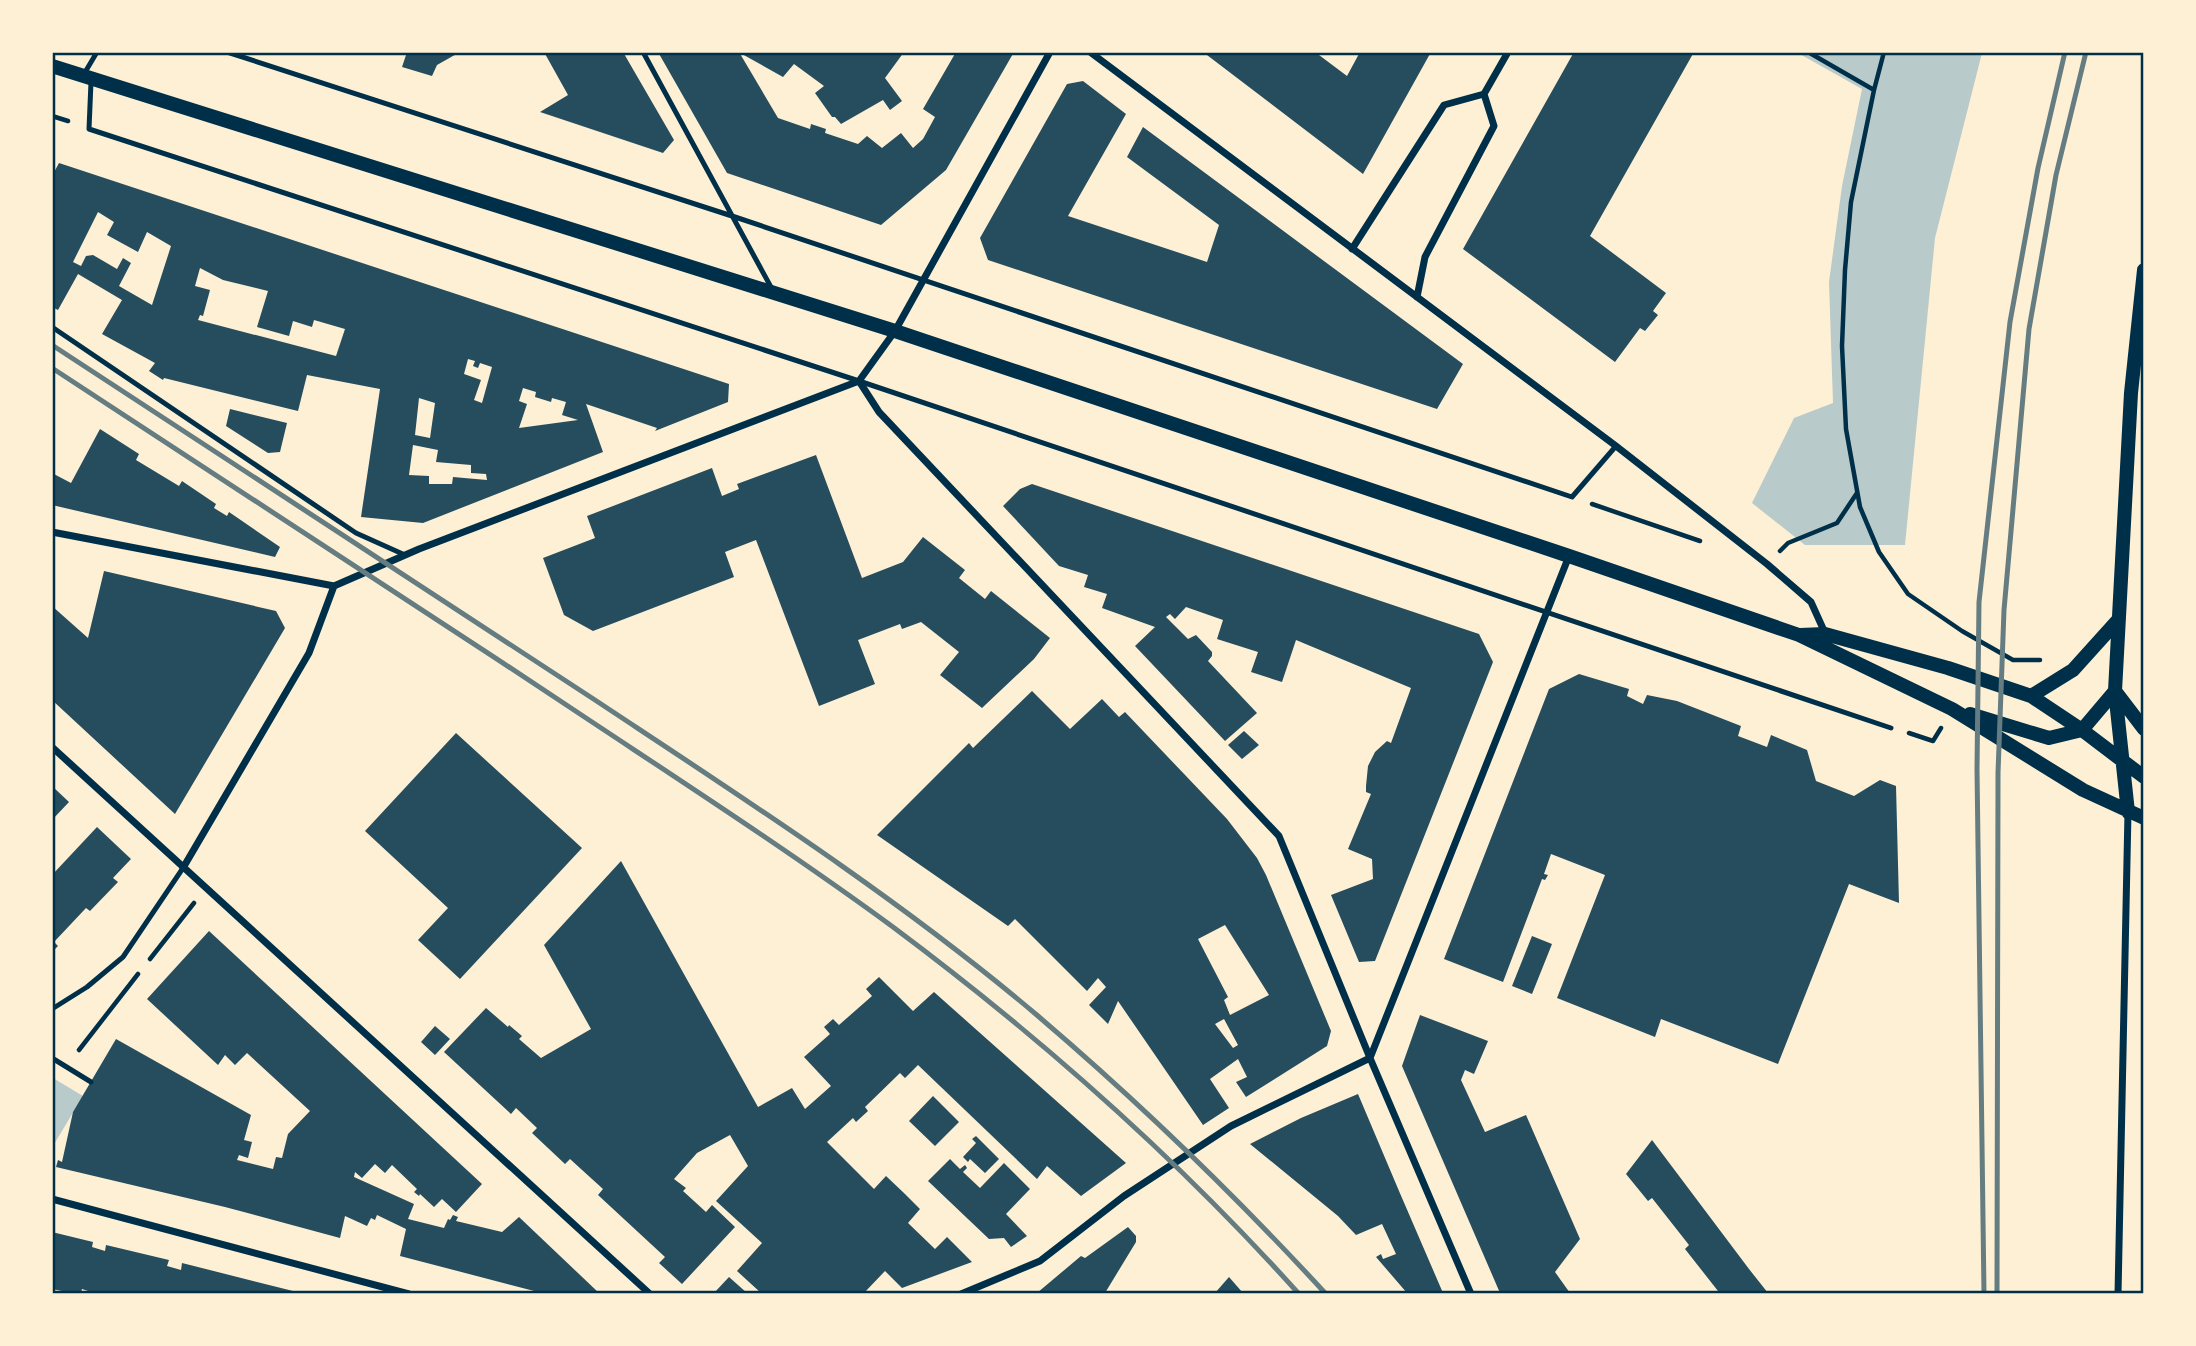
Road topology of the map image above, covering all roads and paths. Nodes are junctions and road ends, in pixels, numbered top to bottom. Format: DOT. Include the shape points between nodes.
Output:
graph roads {
  1 [pos="97,52"];
  2 [pos="227,52"];
  3 [pos="643,52"];
  4 [pos="1050,52"];
  5 [pos="1090,52"];
  6 [pos="1508,52"];
  7 [pos="1808,52"];
  8 [pos="1884,52"];
  9 [pos="52,66"];
  10 [pos="87,78"];
  11 [pos="1874,90"];
  12 [pos="1484,94"];
  13 [pos="732,216"];
  14 [pos="1352,248"];
  15 [pos="2144,270"];
  16 [pos="923,279"];
  17 [pos="773,291"];
  18 [pos="1417,297"];
  19 [pos="52,327"];
  20 [pos="895,331"];
  21 [pos="859,381"];
  22 [pos="1616,446"];
  23 [pos="1857,492"];
  24 [pos="1572,497"];
  25 [pos="52,532"];
  26 [pos="1702,541"];
  27 [pos="405,555"];
  28 [pos="1569,556"];
  29 [pos="1768,564"];
  30 [pos="334,586"];
  31 [pos="1547,612"];
  32 [pos="2119,619"];
  33 [pos="1825,634"];
  34 [pos="1799,635"];
  35 [pos="2047,659"];
  36 [pos="2115,691"];
  37 [pos="2031,696"];
  38 [pos="1951,709"];
  39 [pos="1891,728"];
  40 [pos="2144,729"];
  41 [pos="2082,730"];
  42 [pos="52,747"];
  43 [pos="2122,759"];
  44 [pos="2144,777"];
  45 [pos="2128,812"];
  46 [pos="2144,818"];
  47 [pos="183,868"];
  48 [pos="205,888"];
  49 [pos="148,962"];
  50 [pos="140,972"];
  51 [pos="52,1010"];
  52 [pos="52,1058"];
  53 [pos="1370,1058"];
  54 [pos="66,1067"];
  55 [pos="91,1082"];
  56 [pos="52,1199"];
  57 [pos="383,1290"];
  58 [pos="409,1293"];
  59 [pos="650,1293"];
  60 [pos="961,1293"];
  61 [pos="1471,1293"];
  62 [pos="2118,1293"];
  1 -- 10 [label="lane"];
  2 -- 13 [label="lane"];
  3 -- 13 [label="lane"];
  4 -- 16 [label="street"];
  5 -- 14 [label="street"];
  6 -- 12 [label="street"];
  7 -- 11 [label="path"];
  8 -- 11 [label="path"];
  9 -- 10 [label="main road"];
  10 -- 17 [label="main road"];
  10 -- 21 [label="lane" via="89,128"];
  11 -- 23 [label="path" via="1851,202 1844,282 1846,429"];
  12 -- 14 [label="street" via="1444,105"];
  12 -- 18 [label="street" via="1494,126 1425,257"];
  13 -- 16 [label="lane"];
  13 -- 17 [label="lane"];
  14 -- 18 [label="street"];
  15 -- 32 [label="main road" via="2131,393"];
  16 -- 20 [label="street"];
  16 -- 24 [label="lane"];
  17 -- 20 [label="main road"];
  18 -- 22 [label="street"];
  19 -- 27 [label="lane" via="356,533"];
  20 -- 21 [label="street"];
  20 -- 28 [label="main road"];
  21 -- 27 [label="street"];
  21 -- 31 [label="lane"];
  21 -- 53 [label="street" via="879,412 1279,836"];
  22 -- 24 [label="lane"];
  22 -- 29 [label="street"];
  23 -- 29 [label="path" via="1837,523 1788,543"];
  23 -- 35 [label="path" via="1879,552 1909,594 2013,660"];
  24 -- 26 [label="path"];
  25 -- 30 [label="street"];
  27 -- 30 [label="street"];
  28 -- 31 [label="street"];
  28 -- 34 [label="main road"];
  29 -- 33 [label="street" via="1811,602"];
  30 -- 47 [label="street" via="309,653"];
  31 -- 39 [label="lane"];
  31 -- 53 [label="street"];
  32 -- 36 [label="main road"];
  32 -- 37 [label="main road" via="2073,670"];
  33 -- 34 [label="main road"];
  33 -- 37 [label="main road"];
  34 -- 38 [label="main road"];
  36 -- 40 [label="main road"];
  36 -- 41 [label="main road"];
  36 -- 43 [label="main road"];
  37 -- 41 [label="main road"];
  38 -- 39 [label="path" via="1933,741"];
  38 -- 41 [label="main road" via="2049,738"];
  38 -- 45 [label="main road"];
  41 -- 43 [label="main road"];
  42 -- 47 [label="street"];
  43 -- 44 [label="main road"];
  43 -- 45 [label="main road"];
  45 -- 46 [label="main road"];
  45 -- 62 [label="street"];
  47 -- 48 [label="street"];
  47 -- 51 [label="lane" via="123,957"];
  48 -- 49 [label="path"];
  48 -- 59 [label="street"];
  50 -- 54 [label="path"];
  52 -- 54 [label="lane"];
  53 -- 60 [label="street" via="1231,1126 1124,1196 1040,1261"];
  53 -- 61 [label="street"];
  54 -- 55 [label="lane"];
  56 -- 57 [label="street"];
  57 -- 58 [label="street"];
}
